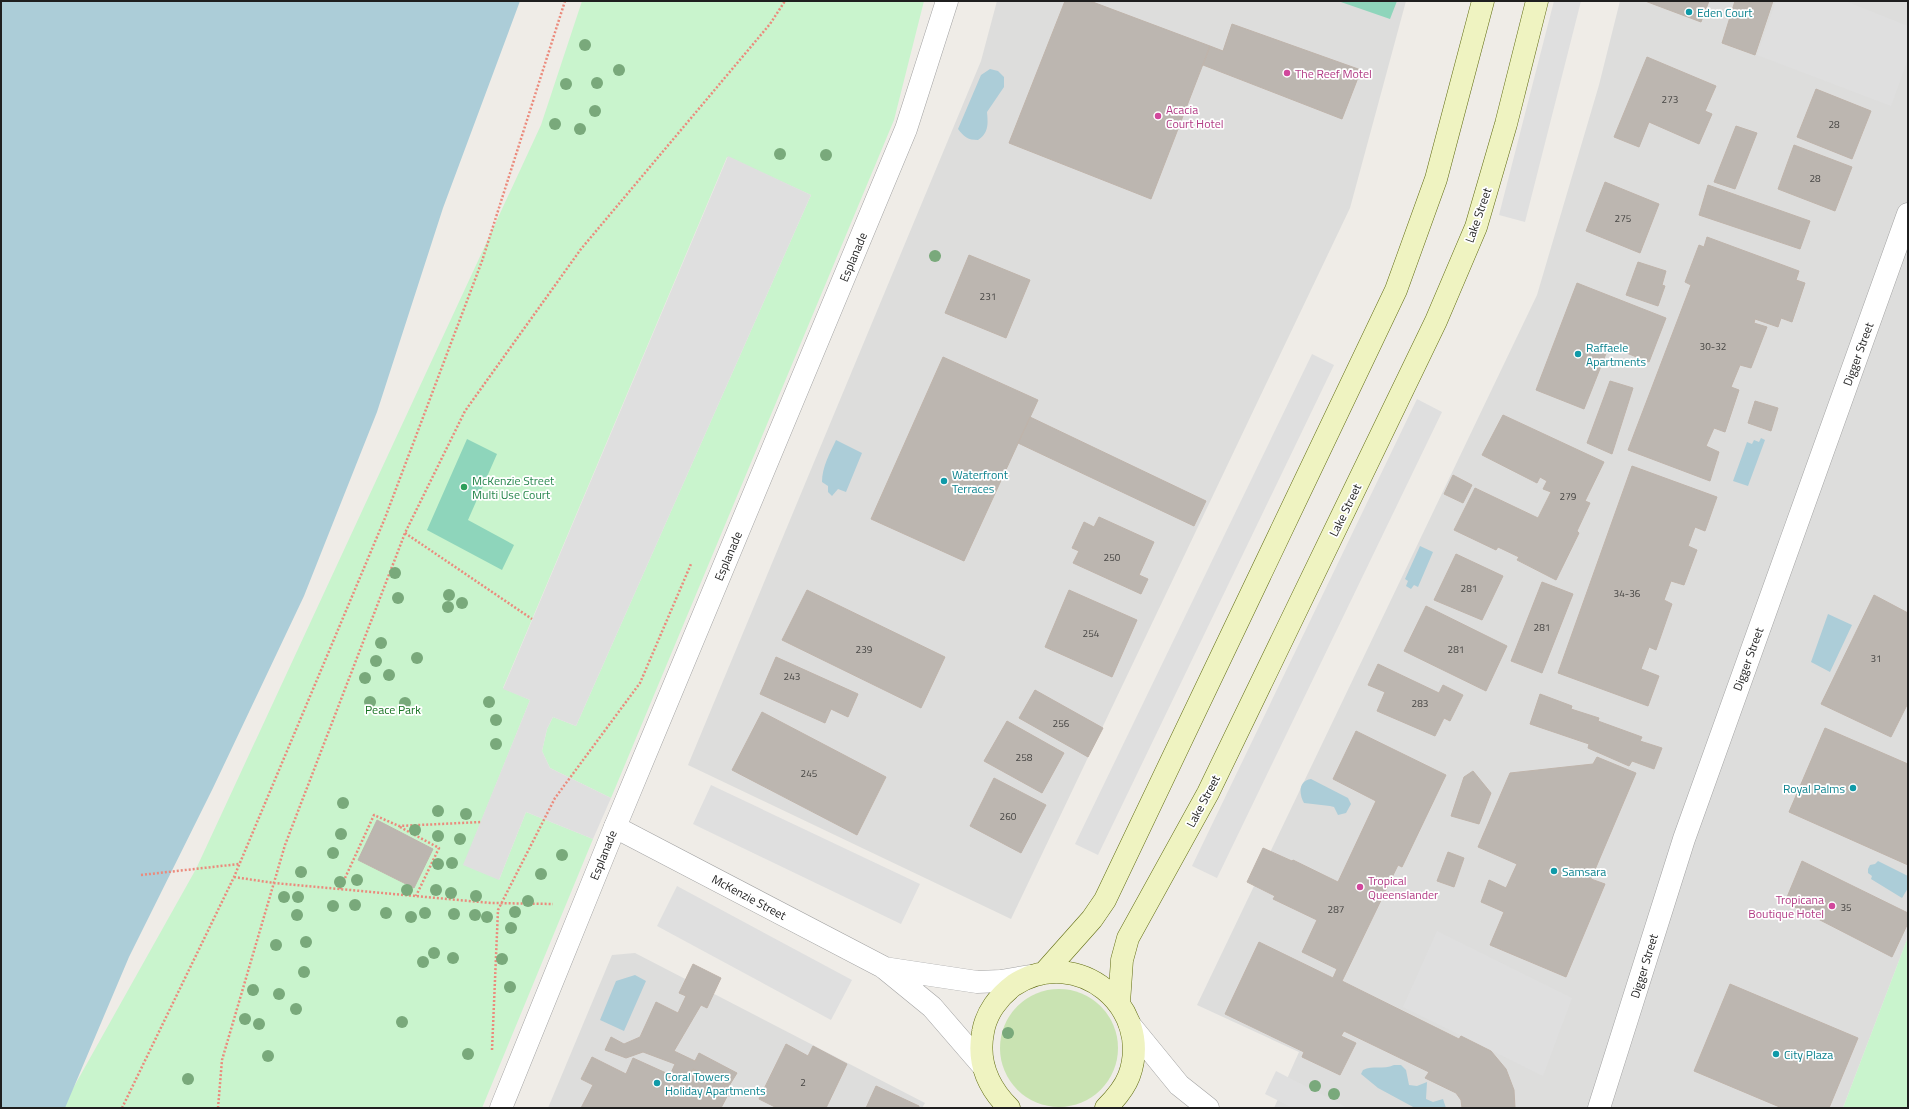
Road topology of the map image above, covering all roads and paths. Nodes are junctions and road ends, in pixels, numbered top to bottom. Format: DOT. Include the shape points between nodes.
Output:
graph roads {
  1 [pos="565,1"];
  2 [pos="785,1"];
  3 [pos="947,1"];
  4 [pos="1483,1"];
  5 [pos="1537,1"];
  6 [pos="1908,214"];
  7 [pos="405,533"];
  8 [pos="693,560"];
  9 [pos="532,619"];
  10 [pos="481,822"];
  11 [pos="399,826"];
  12 [pos="615,827"];
  13 [pos="240,864"];
  14 [pos="141,875"];
  15 [pos="234,877"];
  16 [pos="274,883"];
  17 [pos="340,889"];
  18 [pos="416,896"];
  19 [pos="501,903"];
  20 [pos="583,905"];
  21 [pos="883,967"];
  22 [pos="1038,974"];
  23 [pos="1119,1003"];
  24 [pos="1130,1025"];
  25 [pos="492,1053"];
  26 [pos="985,1072"];
  27 [pos="122,1108"];
  28 [pos="218,1108"];
  29 [pos="501,1108"];
  30 [pos="991,1108"];
  31 [pos="1010,1108"];
  32 [pos="1106,1108"];
  33 [pos="1208,1108"];
  34 [pos="1599,1108"];
  1 -- 13 [label="path" via="482,261 385,518"];
  2 -- 7 [label="path" via="766,29 581,249 502,359 465,411"];
  3 -- 12 [label="street, Esplanade" via="906,129"];
  4 -- 22 [label="main road" via="1436,179 1396,290 1105,900 1092,919"];
  5 -- 23 [label="main road, Lake Street" via="1506,124 1476,226 1436,321 1208,793 1128,938 1122,960"];
  6 -- 34 [label="street, Digger Street" via="1684,838"];
  7 -- 9 [label="path"];
  7 -- 16 [label="path" via="285,845"];
  8 -- 19 [label="path" via="640,683 555,798"];
  10 -- 11 [label="path"];
  11 -- 17 [label="path" via="374,815"];
  11 -- 18 [label="path" via="439,848"];
  12 -- 20 [label="street, Esplanade"];
  12 -- 21 [label="street, McKenzie Street"];
  13 -- 14 [label="path"];
  13 -- 15 [label="path"];
  15 -- 16 [label="path"];
  15 -- 27 [label="path"];
  16 -- 17 [label="path"];
  16 -- 28 [label="path" via="222,1060"];
  17 -- 18 [label="path"];
  18 -- 19 [label="path"];
  19 -- 20 [label="path"];
  19 -- 25 [label="path" via="498,910"];
  20 -- 29 [label="street, Esplanade"];
  21 -- 22 [label="street, McKenzie Street" via="977,982 1001,981"];
  21 -- 26 [label="street, McKenzie Street" via="932,1007"];
  22 -- 23 [label="main road" via="1056,972 1080,975 1102,986"];
  22 -- 26 [label="main road" via="1010,988 993,1006 982,1035 981,1054"];
  23 -- 24 [label="main road"];
  24 -- 32 [label="main road" via="1134,1052 1129,1077"];
  24 -- 33 [label="street" via="1179,1085"];
  26 -- 30 [label="main road"];
  26 -- 31 [label="main road" via="993,1090"];
}
